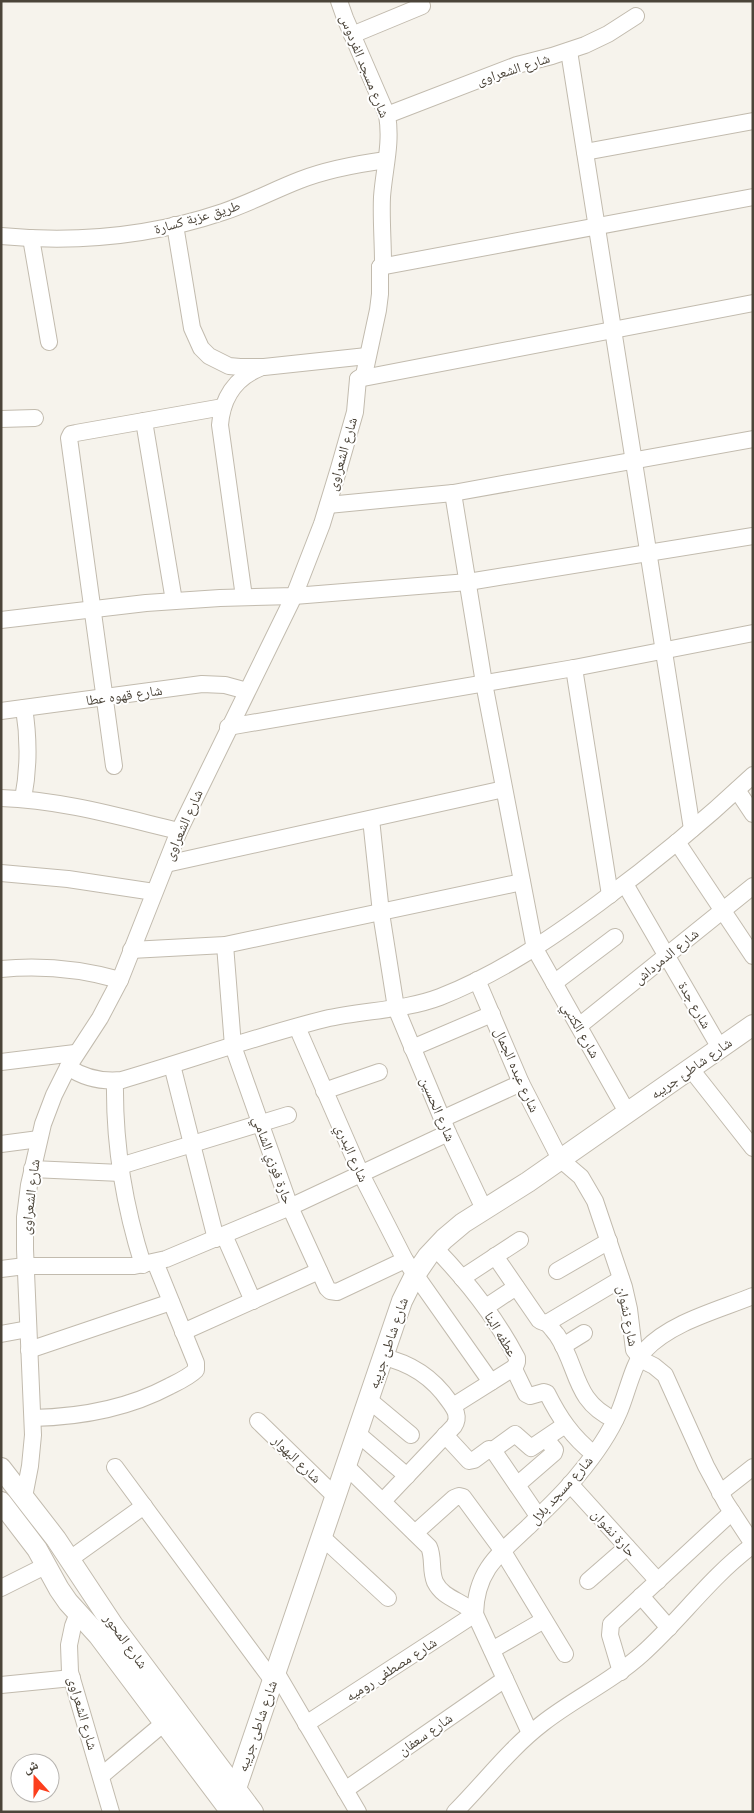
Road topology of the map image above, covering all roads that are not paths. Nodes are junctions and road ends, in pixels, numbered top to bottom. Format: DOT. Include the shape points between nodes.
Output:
graph roads {
  1 [pos="339,1"];
  2 [pos="422,6"];
  3 [pos="636,16"];
  4 [pos="352,35"];
  5 [pos="569,51"];
  6 [pos="386,115"];
  7 [pos="753,121"];
  8 [pos="585,152"];
  9 [pos="386,160"];
  10 [pos="753,197"];
  11 [pos="175,225"];
  12 [pos="597,226"];
  13 [pos="1,236"];
  14 [pos="31,238"];
  15 [pos="380,266"];
  16 [pos="753,303"];
  17 [pos="612,330"];
  18 [pos="48,342"];
  19 [pos="368,356"];
  20 [pos="264,367"];
  21 [pos="358,378"];
  22 [pos="223,407"];
  23 [pos="35,418"];
  24 [pos="1,419"];
  25 [pos="144,421"];
  26 [pos="753,439"];
  27 [pos="633,459"];
  28 [pos="453,493"];
  29 [pos="328,505"];
  30 [pos="753,536"];
  31 [pos="648,554"];
  32 [pos="468,582"];
  33 [pos="294,596"];
  34 [pos="244,597"];
  35 [pos="174,601"];
  36 [pos="92,608"];
  37 [pos="1,620"];
  38 [pos="753,633"];
  39 [pos="664,650"];
  40 [pos="574,668"];
  41 [pos="484,683"];
  42 [pos="246,691"];
  43 [pos="104,697"];
  44 [pos="24,708"];
  45 [pos="1,711"];
  46 [pos="228,727"];
  47 [pos="114,766"];
  48 [pos="753,775"];
  49 [pos="504,789"];
  50 [pos="737,790"];
  51 [pos="1,798"];
  52 [pos="23,799"];
  53 [pos="753,814"];
  54 [pos="371,819"];
  55 [pos="692,829"];
  56 [pos="179,831"];
  57 [pos="677,842"];
  58 [pos="166,864"];
  59 [pos="1,872"];
  60 [pos="522,882"];
  61 [pos="625,884"];
  62 [pos="753,886"];
  63 [pos="154,892"];
  64 [pos="610,895"];
  65 [pos="722,910"];
  66 [pos="381,913"];
  67 [pos="615,937"];
  68 [pos="225,945"];
  69 [pos="535,948"];
  70 [pos="131,950"];
  71 [pos="666,956"];
  72 [pos="753,956"];
  73 [pos="1,969"];
  74 [pos="120,980"];
  75 [pos="477,980"];
  76 [pos="554,983"];
  77 [pos="396,1008"];
  78 [pos="492,1014"];
  79 [pos="579,1026"];
  80 [pos="297,1027"];
  81 [pos="751,1028"];
  82 [pos="233,1046"];
  83 [pos="412,1048"];
  84 [pos="720,1048"];
  85 [pos="72,1060"];
  86 [pos="1,1062"];
  87 [pos="172,1065"];
  88 [pos="690,1068"];
  89 [pos="379,1072"];
  90 [pos="115,1081"];
  91 [pos="521,1083"];
  92 [pos="324,1091"];
  93 [pos="627,1112"];
  94 [pos="288,1115"];
  95 [pos="260,1123"];
  96 [pos="445,1126"];
  97 [pos="39,1140"];
  98 [pos="1,1144"];
  99 [pos="192,1144"];
  100 [pos="753,1148"];
  101 [pos="560,1159"];
  102 [pos="32,1169"];
  103 [pos="120,1170"];
  104 [pos="361,1174"];
  105 [pos="290,1207"];
  106 [pos="484,1209"];
  107 [pos="220,1237"];
  108 [pos="520,1240"];
  109 [pos="609,1241"];
  110 [pos="435,1248"];
  111 [pos="495,1256"];
  112 [pos="149,1264"];
  113 [pos="25,1266"];
  114 [pos="410,1268"];
  115 [pos="1,1269"];
  116 [pos="319,1271"];
  117 [pos="557,1271"];
  118 [pos="462,1278"];
  119 [pos="622,1279"];
  120 [pos="516,1287"];
  121 [pos="753,1296"];
  122 [pos="253,1301"];
  123 [pos="171,1302"];
  124 [pos="486,1307"];
  125 [pos="547,1323"];
  126 [pos="28,1329"];
  127 [pos="183,1332"];
  128 [pos="584,1333"];
  129 [pos="1,1334"];
  130 [pos="563,1346"];
  131 [pos="29,1350"];
  132 [pos="383,1357"];
  133 [pos="639,1357"];
  134 [pos="515,1367"];
  135 [pos="490,1382"];
  136 [pos="368,1400"];
  137 [pos="453,1406"];
  138 [pos="32,1418"];
  139 [pos="615,1420"];
  140 [pos="258,1421"];
  141 [pos="565,1425"];
  142 [pos="357,1433"];
  143 [pos="411,1435"];
  144 [pos="445,1436"];
  145 [pos="546,1438"];
  146 [pos="493,1450"];
  147 [pos="594,1454"];
  148 [pos="346,1466"];
  149 [pos="115,1467"];
  150 [pos="753,1467"];
  151 [pos="1,1468"];
  152 [pos="407,1476"];
  153 [pos="570,1484"];
  154 [pos="517,1485"];
  155 [pos="720,1492"];
  156 [pos="24,1497"];
  157 [pos="336,1497"];
  158 [pos="1,1502"];
  159 [pos="383,1502"];
  160 [pos="144,1506"];
  161 [pos="732,1512"];
  162 [pos="538,1516"];
  163 [pos="415,1533"];
  164 [pos="322,1538"];
  165 [pos="753,1544"];
  166 [pos="627,1547"];
  167 [pos="502,1550"];
  168 [pos="70,1559"];
  169 [pos="47,1565"];
  170 [pos="588,1581"];
  171 [pos="658,1581"];
  172 [pos="1,1588"];
  173 [pos="641,1596"];
  174 [pos="388,1598"];
  175 [pos="78,1613"];
  176 [pos="475,1614"];
  177 [pos="544,1620"];
  178 [pos="669,1628"];
  179 [pos="492,1650"];
  180 [pos="565,1654"];
  181 [pos="621,1672"];
  182 [pos="274,1677"];
  183 [pos="72,1678"];
  184 [pos="505,1678"];
  185 [pos="1,1685"];
  186 [pos="164,1724"];
  187 [pos="306,1724"];
  188 [pos="530,1733"];
  189 [pos="101,1776"];
  190 [pos="236,1788"];
  191 [pos="345,1790"];
  192 [pos="229,1811"];
  193 [pos="111,1812"];
  194 [pos="254,1812"];
  195 [pos="358,1812"];
  196 [pos="455,1812"];
  1 -- 4 [label="street, شارع مسجد الفردوس"];
  2 -- 4 [label="street"];
  3 -- 5 [label="street, شارع الشعراوى" via="608,34"];
  4 -- 6 [label="street, شارع مسجد الفردوس"];
  5 -- 6 [label="street, شارع الشعراوى" via="517,65"];
  5 -- 8 [label="street"];
  6 -- 9 [label="street, شارع مسجد الفردوس" via="389,138"];
  7 -- 8 [label="street"];
  8 -- 12 [label="street"];
  9 -- 11 [label="street, طريق عزبة كسارة" via="352,165 301,179 239,207"];
  9 -- 15 [label="street, شارع الشعراوى" via="382,200 383,263"];
  10 -- 12 [label="street"];
  11 -- 14 [label="street, طريق عزبة كسارة" via="104,237"];
  11 -- 20 [label="street" via="191,323 201,348 229,366"];
  12 -- 15 [label="street"];
  12 -- 17 [label="street"];
  13 -- 14 [label="street, طريق عزبة كسارة"];
  14 -- 18 [label="street"];
  15 -- 19 [label="street, شارع الشعراوى" via="380,294"];
  16 -- 17 [label="street"];
  17 -- 21 [label="street"];
  17 -- 27 [label="street"];
  19 -- 20 [label="street"];
  19 -- 21 [label="street, شارع الشعراوى" via="364,375"];
  20 -- 22 [label="street" via="242,379 230,392"];
  21 -- 29 [label="street, شارع الشعراوى" via="355,412"];
  22 -- 25 [label="street"];
  22 -- 34 [label="street" via="220,434"];
  23 -- 24 [label="street"];
  25 -- 35 [label="street"];
  25 -- 36 [label="street" via="71,434 68,438"];
  26 -- 27 [label="street"];
  27 -- 28 [label="street"];
  27 -- 31 [label="street"];
  28 -- 29 [label="street"];
  28 -- 32 [label="street, شارع الكتبي"];
  29 -- 33 [label="street, شارع الشعراوى"];
  30 -- 31 [label="street"];
  31 -- 32 [label="street"];
  31 -- 39 [label="street"];
  32 -- 33 [label="street"];
  32 -- 41 [label="street, شارع الكتبي"];
  33 -- 34 [label="street"];
  33 -- 42 [label="street, شارع الشعراوى"];
  34 -- 35 [label="street"];
  35 -- 36 [label="street"];
  36 -- 37 [label="street"];
  36 -- 43 [label="street"];
  38 -- 39 [label="street"];
  39 -- 40 [label="street"];
  39 -- 55 [label="street"];
  40 -- 41 [label="street"];
  40 -- 64 [label="street"];
  41 -- 46 [label="street"];
  41 -- 49 [label="street, شارع الكتبي"];
  42 -- 43 [label="street, شارع قهوه عطا" via="225,685 202,684"];
  42 -- 46 [label="street, شارع الشعراوى"];
  43 -- 44 [label="street, شارع قهوه عطا"];
  43 -- 47 [label="street"];
  44 -- 45 [label="street, شارع قهوه عطا"];
  44 -- 52 [label="street" via="28,759"];
  46 -- 56 [label="street, شارع الشعراوى"];
  48 -- 50 [label="street"];
  49 -- 54 [label="street"];
  49 -- 60 [label="street, شارع الكتبي"];
  50 -- 53 [label="street"];
  50 -- 55 [label="street"];
  51 -- 52 [label="street"];
  52 -- 56 [label="street" via="70,806"];
  54 -- 58 [label="street"];
  54 -- 66 [label="street, شارع الحسين"];
  55 -- 57 [label="street"];
  56 -- 58 [label="street, شارع الشعراوى"];
  57 -- 61 [label="street"];
  57 -- 65 [label="street"];
  58 -- 63 [label="street, شارع الشعراوى"];
  59 -- 63 [label="street"];
  60 -- 66 [label="street"];
  60 -- 69 [label="street, شارع الكتبي"];
  61 -- 64 [label="street"];
  61 -- 71 [label="street, شارع جدة"];
  62 -- 65 [label="street, شارع الدمرداش"];
  63 -- 70 [label="street, شارع الشعراوى"];
  64 -- 69 [label="street"];
  65 -- 71 [label="street, شارع الدمرداش"];
  65 -- 72 [label="street"];
  66 -- 68 [label="street"];
  66 -- 77 [label="street, شارع الحسين"];
  67 -- 76 [label="street"];
  68 -- 70 [label="street"];
  68 -- 82 [label="street, حارة فوزي الشامي"];
  69 -- 75 [label="street"];
  69 -- 76 [label="street, شارع الكتبي"];
  70 -- 74 [label="street, شارع الشعراوى"];
  71 -- 79 [label="street, شارع الدمرداش"];
  71 -- 84 [label="street, شارع جدة"];
  73 -- 74 [label="street" via="60,968"];
  74 -- 85 [label="street, شارع الشعراوى"];
  75 -- 77 [label="street" via="438,998"];
  75 -- 78 [label="street, شارع عبده الجمال"];
  76 -- 79 [label="street, شارع الكتبي"];
  77 -- 80 [label="street" via="339,1016"];
  77 -- 83 [label="street, شارع الحسين"];
  78 -- 83 [label="street"];
  78 -- 91 [label="street, شارع عبده الجمال"];
  79 -- 93 [label="street, شارع الكتبي"];
  80 -- 82 [label="street"];
  80 -- 92 [label="street, شارع البدري"];
  81 -- 84 [label="street, شارع شاطئ جريبه"];
  82 -- 87 [label="street"];
  82 -- 95 [label="street, حارة فوزي الشامي"];
  83 -- 96 [label="street, شارع الحسين"];
  84 -- 88 [label="street, شارع شاطئ جريبه"];
  85 -- 86 [label="street"];
  85 -- 90 [label="street" via="86,1077"];
  85 -- 97 [label="street, شارع الشعراوى" via="54,1095"];
  87 -- 90 [label="street"];
  87 -- 99 [label="street"];
  88 -- 93 [label="street, شارع شاطئ جريبه"];
  88 -- 100 [label="street"];
  89 -- 92 [label="street"];
  90 -- 103 [label="street"];
  91 -- 96 [label="street"];
  91 -- 101 [label="street, شارع عبده الجمال"];
  92 -- 104 [label="street, شارع البدري"];
  93 -- 101 [label="street, شارع شاطئ جريبه"];
  94 -- 95 [label="street"];
  95 -- 99 [label="street"];
  95 -- 105 [label="street, حارة فوزي الشامي"];
  96 -- 104 [label="street"];
  96 -- 106 [label="street, شارع الحسين"];
  97 -- 98 [label="street"];
  97 -- 102 [label="street, شارع الشعراوى"];
  99 -- 103 [label="street"];
  99 -- 107 [label="street"];
  101 -- 106 [label="street, شارع شاطئ جريبه"];
  101 -- 109 [label="street, شارع نشوان" via="581,1177 591,1192"];
  102 -- 103 [label="street"];
  102 -- 113 [label="street, شارع الشعراوى" via="25,1217"];
  103 -- 112 [label="street" via="132,1226"];
  104 -- 105 [label="street"];
  104 -- 114 [label="street, شارع البدري"];
  105 -- 107 [label="street"];
  105 -- 116 [label="street, حارة فوزي الشامي"];
  106 -- 110 [label="street, شارع شاطئ جريبه" via="458,1226"];
  107 -- 112 [label="street"];
  107 -- 122 [label="street"];
  108 -- 111 [label="street"];
  109 -- 117 [label="street"];
  109 -- 119 [label="street, شارع نشوان"];
  110 -- 114 [label="street, شارع شاطئ جريبه"];
  110 -- 118 [label="street, عطفه البنا"];
  111 -- 118 [label="street"];
  111 -- 120 [label="street"];
  112 -- 113 [label="street"];
  112 -- 123 [label="street"];
  113 -- 115 [label="street"];
  113 -- 126 [label="street, شارع الشعراوى"];
  114 -- 116 [label="street, حارة فوزي الشامي" via="337,1292 329,1290"];
  114 -- 132 [label="street, شارع شاطئ جريبه"];
  114 -- 135 [label="street, شارع البدري"];
  116 -- 122 [label="street"];
  118 -- 124 [label="street, عطفه البنا"];
  119 -- 125 [label="street"];
  119 -- 133 [label="street, شارع نشوان" via="632,1345"];
  120 -- 124 [label="street"];
  120 -- 125 [label="street" via="539,1320"];
  121 -- 133 [label="street" via="676,1328 652,1343"];
  122 -- 127 [label="street"];
  123 -- 127 [label="street"];
  123 -- 131 [label="street"];
  124 -- 134 [label="street, عطفه البنا" via="516,1358"];
  125 -- 130 [label="street"];
  126 -- 129 [label="street"];
  126 -- 131 [label="street, شارع الشعراوى"];
  127 -- 138 [label="street" via="196,1367 193,1373 178,1382 116,1408 66,1417"];
  128 -- 130 [label="street"];
  130 -- 139 [label="street" via="583,1394 597,1409"];
  131 -- 138 [label="street, شارع الشعراوى"];
  132 -- 136 [label="street, شارع شاطئ جريبه"];
  132 -- 137 [label="street" via="410,1366 425,1376"];
  133 -- 139 [label="street, شارع مسجد بلال"];
  133 -- 155 [label="street, شارع نشوان" via="668,1379"];
  134 -- 135 [label="street"];
  134 -- 141 [label="street, عطفه البنا" via="526,1394 547,1393"];
  135 -- 137 [label="street"];
  136 -- 142 [label="street, شارع شاطئ جريبه"];
  136 -- 143 [label="street"];
  137 -- 144 [label="street" via="457,1420"];
  138 -- 156 [label="street, شارع الشعراوى" via="31,1458"];
  139 -- 147 [label="street, شارع مسجد بلال"];
  140 -- 157 [label="street, شارع البهوار"];
  141 -- 145 [label="street"];
  141 -- 147 [label="street, عطفه البنا"];
  142 -- 148 [label="street, شارع شاطئ جريبه"];
  142 -- 152 [label="street"];
  144 -- 146 [label="street" via="469,1460"];
  144 -- 152 [label="street"];
  145 -- 146 [label="street" via="530,1448 515,1434"];
  145 -- 154 [label="street" via="554,1453"];
  146 -- 154 [label="street"];
  147 -- 153 [label="street, شارع مسجد بلال"];
  148 -- 157 [label="street, شارع شاطئ جريبه"];
  148 -- 159 [label="street"];
  149 -- 160 [label="street"];
  150 -- 155 [label="street"];
  151 -- 156 [label="street, شارع المحور"];
  152 -- 159 [label="street"];
  153 -- 162 [label="street, شارع مسجد بلال"];
  153 -- 166 [label="street, حارة نشوان"];
  154 -- 162 [label="street"];
  155 -- 161 [label="street, شارع نشوان"];
  156 -- 168 [label="street, شارع المحور"];
  157 -- 164 [label="street, شارع شاطئ جريبه"];
  158 -- 169 [label="street, شارع المحور"];
  159 -- 163 [label="street"];
  160 -- 168 [label="street"];
  160 -- 182 [label="street"];
  161 -- 165 [label="street, شارع نشوان"];
  161 -- 171 [label="street"];
  162 -- 167 [label="street, شارع مسجد بلال"];
  163 -- 167 [label="street" via="460,1496"];
  163 -- 176 [label="street" via="431,1551 431,1568 440,1588 450,1599 467,1606"];
  164 -- 174 [label="street"];
  164 -- 182 [label="street, شارع شاطئ جريبه"];
  165 -- 178 [label="street" via="708,1584"];
  166 -- 170 [label="street"];
  166 -- 171 [label="street, حارة نشوان"];
  167 -- 176 [label="street, شارع مسجد بلال" via="484,1574"];
  167 -- 177 [label="street"];
  168 -- 190 [label="street, شارع المحور" via="113,1625"];
  169 -- 172 [label="street"];
  169 -- 175 [label="street, شارع المحور" via="59,1589"];
  171 -- 173 [label="street"];
  173 -- 178 [label="street"];
  173 -- 181 [label="street" via="610,1626"];
  175 -- 183 [label="street, شارع الشعراوى" via="69,1645"];
  175 -- 186 [label="street, شارع المحور"];
  176 -- 179 [label="street"];
  176 -- 187 [label="street, شارع مصطفى روميه"];
  177 -- 179 [label="street"];
  177 -- 180 [label="street"];
  178 -- 181 [label="street"];
  179 -- 184 [label="street"];
  181 -- 188 [label="street"];
  182 -- 187 [label="street"];
  182 -- 190 [label="street, شارع شاطئ جريبه"];
  183 -- 185 [label="street"];
  183 -- 189 [label="street, شارع الشعراوى"];
  184 -- 188 [label="street"];
  184 -- 191 [label="street, شارع سعفان"];
  186 -- 189 [label="street"];
  186 -- 192 [label="street, شارع المحور"];
  187 -- 191 [label="street"];
  188 -- 196 [label="street"];
  189 -- 193 [label="street, شارع الشعراوى"];
  190 -- 192 [label="street, شارع شاطئ جريبه"];
  190 -- 194 [label="street, شارع المحور"];
  191 -- 195 [label="street"];
}
